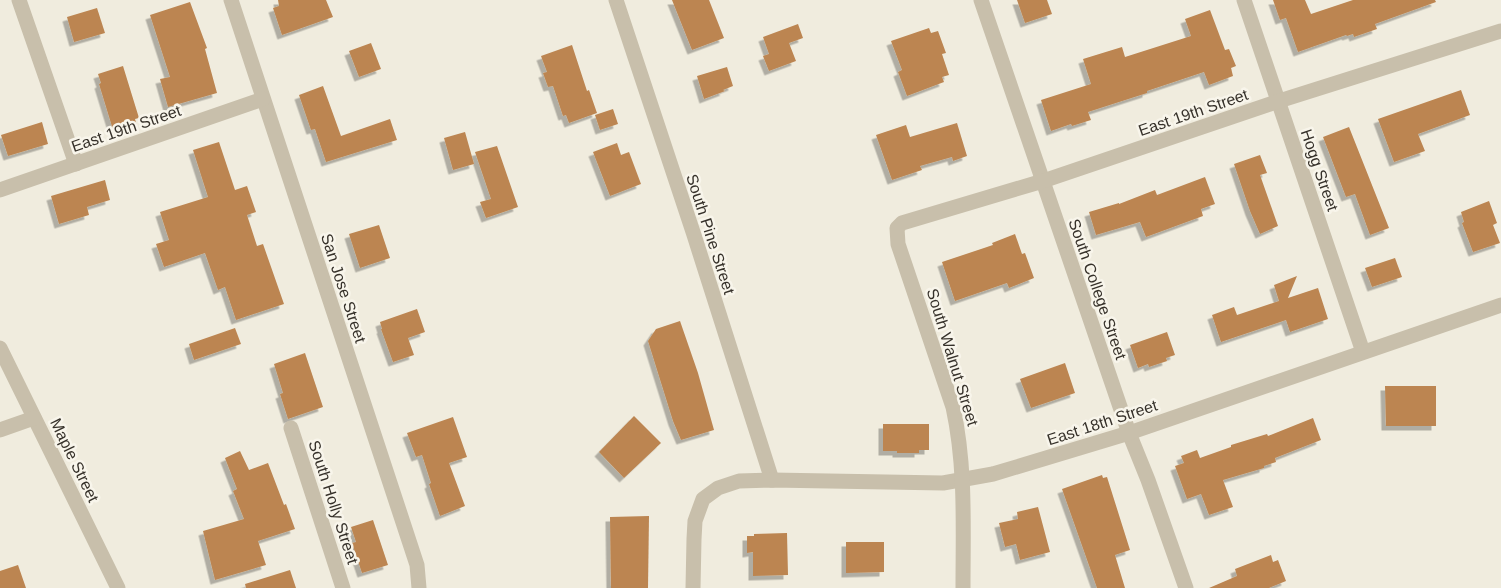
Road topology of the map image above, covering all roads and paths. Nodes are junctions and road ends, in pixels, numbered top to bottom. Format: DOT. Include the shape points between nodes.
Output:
graph roads {
  1 [pos="19,0"];
  2 [pos="231,0"];
  3 [pos="616,0"];
  4 [pos="981,0"];
  5 [pos="1244,0"];
  6 [pos="1501,31"];
  7 [pos="262,99"];
  8 [pos="1279,102"];
  9 [pos="76,164"];
  10 [pos="1043,181"];
  11 [pos="0,190"];
  12 [pos="896,228"];
  13 [pos="1501,305"];
  14 [pos="0,348"];
  15 [pos="1363,352"];
  16 [pos="34,418"];
  17 [pos="291,428"];
  18 [pos="0,430"];
  19 [pos="1129,433"];
  20 [pos="772,480"];
  21 [pos="964,480"];
  22 [pos="118,588"];
  23 [pos="343,588"];
  24 [pos="420,588"];
  25 [pos="694,588"];
  26 [pos="963,588"];
  27 [pos="1186,588"];
  1 -- 9 [label="street"];
  2 -- 7 [label="street, San Jose Street"];
  3 -- 20 [label="street, South Pine Street"];
  4 -- 10 [label="street, South College Street"];
  5 -- 8 [label="street, Hogg Street"];
  6 -- 8 [label="street, East 19th Street"];
  7 -- 9 [label="street, East 19th Street"];
  7 -- 24 [label="street, San Jose Street" via="417,565"];
  8 -- 10 [label="street, East 19th Street"];
  8 -- 15 [label="street, Hogg Street"];
  9 -- 11 [label="street, East 19th Street"];
  10 -- 12 [label="street, East 19th Street" via="902,223"];
  10 -- 19 [label="street, South College Street"];
  12 -- 21 [label="street, South Walnut Street" via="898,244 954,407"];
  13 -- 15 [label="street, East 18th Street"];
  14 -- 16 [label="street, Maple Street"];
  15 -- 19 [label="street, East 18th Street"];
  16 -- 18 [label="street"];
  16 -- 22 [label="street, Maple Street"];
  17 -- 23 [label="street, South Holly Street"];
  19 -- 21 [label="street, East 18th Street"];
  19 -- 27 [label="street, South College Street"];
  20 -- 21 [label="street, East 18th Street" via="943,483"];
  20 -- 25 [label="street, East 18th Street" via="739,481 718,488 703,499 694,539"];
  21 -- 26 [label="street, South Walnut Street"];
}
